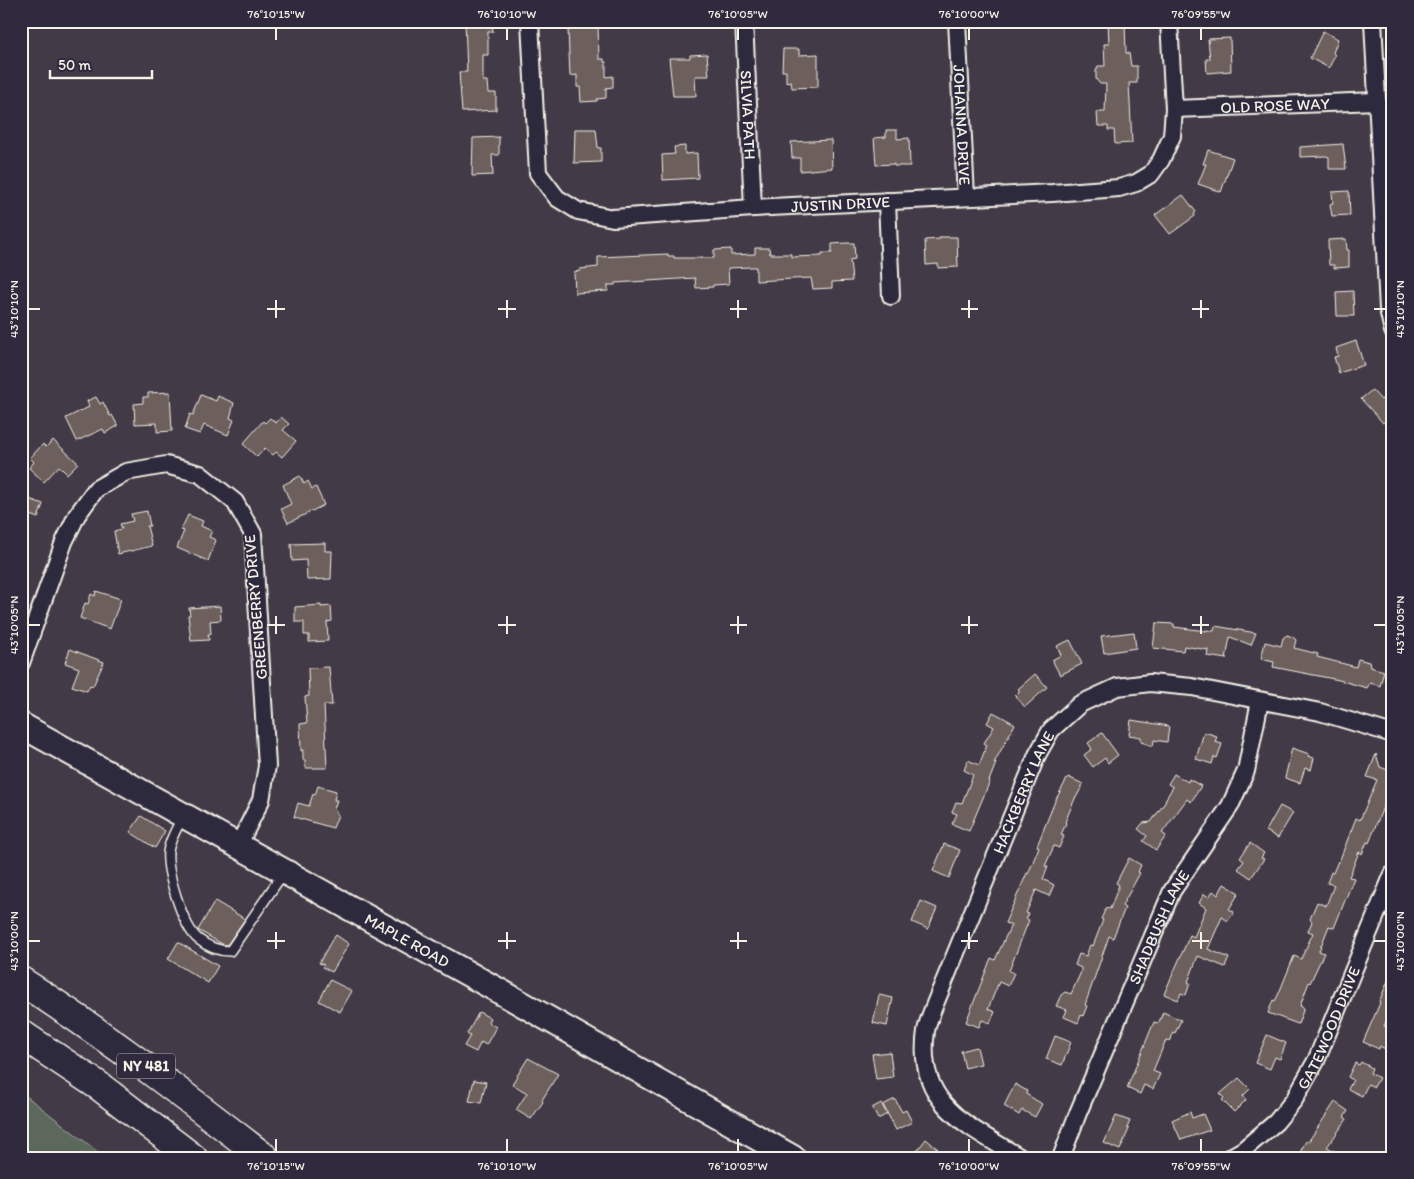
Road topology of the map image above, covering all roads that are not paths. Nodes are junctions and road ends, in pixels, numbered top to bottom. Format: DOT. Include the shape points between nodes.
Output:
graph roads {
  1 [pos="530,21"];
  2 [pos="744,21"];
  3 [pos="957,21"];
  4 [pos="1169,21"];
  5 [pos="1373,21"];
  6 [pos="1377,101"];
  7 [pos="1174,109"];
  8 [pos="966,197"];
  9 [pos="887,201"];
  10 [pos="753,208"];
  11 [pos="891,296"];
  12 [pos="1393,331"];
  13 [pos="21,663"];
  14 [pos="1260,701"];
  15 [pos="21,725"];
  16 [pos="1393,734"];
  17 [pos="183,815"];
  18 [pos="238,846"];
  19 [pos="284,872"];
  20 [pos="1393,874"];
  21 [pos="21,981"];
  22 [pos="21,1034"];
  23 [pos="194,1158"];
  24 [pos="265,1158"];
  25 [pos="794,1158"];
  26 [pos="1021,1158"];
  27 [pos="1061,1158"];
  28 [pos="1229,1158"];
  1 -- 10 [label="street, JUSTIN DRIVE" via="538,173 557,198 578,211 613,218"];
  2 -- 10 [label="street, SILVIA PATH"];
  3 -- 8 [label="street, JOHANNA DRIVE"];
  4 -- 7 [label="street, JUSTIN DRIVE"];
  5 -- 6 [label="street"];
  6 -- 7 [label="street, OLD ROSE WAY"];
  6 -- 12 [label="street" via="1388,309"];
  7 -- 8 [label="street, JUSTIN DRIVE" via="1172,136 1161,160 1150,174 1136,183 1119,188"];
  8 -- 9 [label="street, JUSTIN DRIVE"];
  9 -- 10 [label="street, JUSTIN DRIVE"];
  9 -- 11 [label="street"];
  13 -- 18 [label="street, GREENBERRY DRIVE" via="64,542 77,515 96,489 126,472 166,465 200,474 235,502 253,534 267,766 260,800"];
  14 -- 16 [label="street, HACKBERRY LANE" via="1320,712"];
  14 -- 26 [label="street, HACKBERRY LANE" via="1192,687 1150,683 1117,687 1080,704 1051,730 1037,755 937,999 926,1030 924,1049 934,1090 943,1104 958,1119"];
  14 -- 27 [label="street, SHADBUSH LANE" via="1246,771 1230,806 1172,890"];
  15 -- 17 [label="street, MAPLE ROAD"];
  17 -- 18 [label="street, MAPLE ROAD"];
  17 -- 19 [label="lane" via="168,850 176,899 197,938 217,951 230,951"];
  18 -- 19 [label="street, MAPLE ROAD"];
  19 -- 25 [label="street, MAPLE ROAD"];
  20 -- 28 [label="street, GATEWOOD DRIVE" via="1316,1061 1294,1100 1276,1122"];
  21 -- 24 [label="highway, NY 481" via="83,1020"];
  22 -- 23 [label="highway, NY 481" via="98,1086"];
}
